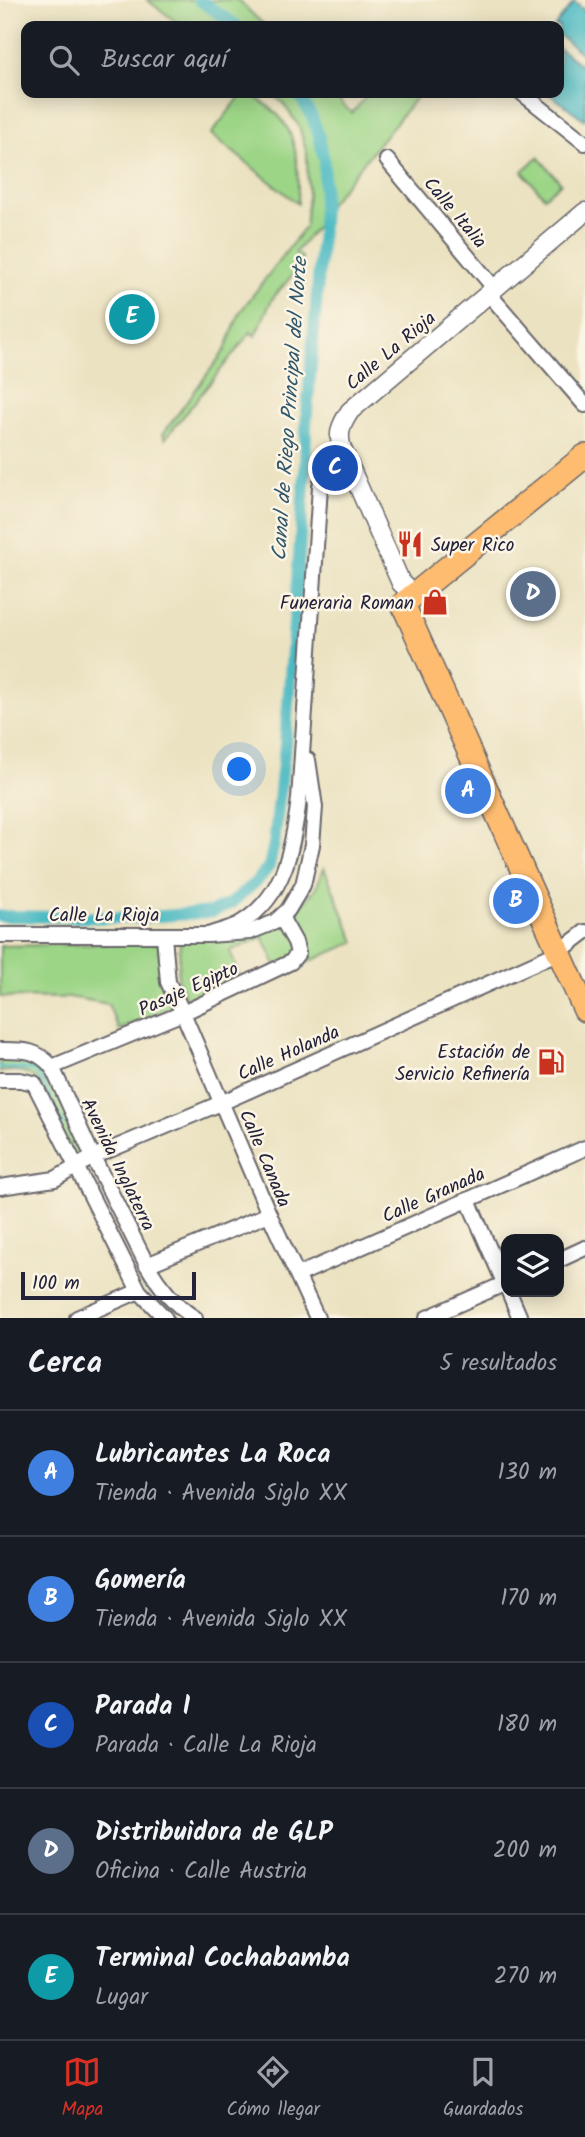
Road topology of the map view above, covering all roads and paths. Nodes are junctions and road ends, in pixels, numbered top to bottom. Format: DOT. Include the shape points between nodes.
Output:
graph roads {
  1 [pos="528,98"];
  2 [pos="585,143"];
  3 [pos="387,160"];
  4 [pos="585,212"];
  5 [pos="492,291"];
  6 [pos="585,405"];
  7 [pos="342,449"];
  8 [pos="585,456"];
  9 [pos="406,594"];
  10 [pos="303,734"];
  11 [pos="281,917"];
  12 [pos="0,935"];
  13 [pos="208,935"];
  14 [pos="164,936"];
  15 [pos="571,943"];
  16 [pos="585,978"];
  17 [pos="585,1010"];
  18 [pos="183,1013"];
  19 [pos="0,1049"];
  20 [pos="52,1067"];
  21 [pos="0,1080"];
  22 [pos="221,1103"];
  23 [pos="585,1149"];
  24 [pos="93,1157"];
  25 [pos="77,1167"];
  26 [pos="0,1187"];
  27 [pos="468,1200"];
  28 [pos="269,1214"];
  29 [pos="585,1248"];
  30 [pos="564,1258"];
  31 [pos="147,1265"];
  32 [pos="298,1275"];
  33 [pos="501,1275"];
  34 [pos="501,1288"];
  35 [pos="139,1291"];
  36 [pos="511,1297"];
  37 [pos="77,1318"];
  38 [pos="165,1318"];
  39 [pos="195,1318"];
  40 [pos="317,1318"];
  41 [pos="427,1318"];
  42 [pos="520,1318"];
  1 -- 2 [label="street"];
  3 -- 5 [label="street, Calle Italia"];
  4 -- 5 [label="street, Calle La Rioja"];
  5 -- 6 [label="street, Calle Italia"];
  5 -- 7 [label="street, Calle La Rioja" via="350,411 338,436"];
  7 -- 9 [label="street"];
  7 -- 10 [label="street, Calle La Rioja" via="326,460 320,487"];
  8 -- 9 [label="highway"];
  9 -- 15 [label="highway" via="498,799"];
  10 -- 11 [label="street, Calle La Rioja" via="315,807 312,845 303,885"];
  10 -- 13 [label="street, Calle La Rioja" via="293,843 282,877 264,906 238,925"];
  11 -- 13 [label="street, Calle La Rioja" via="250,932"];
  11 -- 18 [label="street, Pasaje Egipto" via="298,953 291,962"];
  12 -- 14 [label="street, Calle La Rioja"];
  13 -- 14 [label="street, Calle La Rioja"];
  14 -- 18 [label="street, Calle Canada" via="168,982"];
  15 -- 16 [label="highway"];
  15 -- 17 [label="highway"];
  15 -- 22 [label="street, Calle Holanda"];
  18 -- 20 [label="street, Pasaje Egipto"];
  18 -- 22 [label="street, Calle Canada"];
  19 -- 20 [label="street" via="42,1055"];
  20 -- 24 [label="street, Avenida Inglaterra"];
  21 -- 25 [label="street, Avenida Inglaterra" via="34,1083"];
  22 -- 24 [label="street, Calle Holanda"];
  22 -- 28 [label="street, Calle Canada"];
  23 -- 27 [label="street, Calle Granada"];
  24 -- 25 [label="street, Calle Holanda"];
  24 -- 31 [label="street, Avenida Inglaterra"];
  25 -- 26 [label="street, Calle Holanda" via="55,1179"];
  25 -- 35 [label="street, Avenida Inglaterra"];
  27 -- 32 [label="street, Calle Granada"];
  27 -- 33 [label="street"];
  28 -- 31 [label="street"];
  28 -- 32 [label="street, Calle Canada"];
  29 -- 30 [label="street"];
  31 -- 39 [label="street, Avenida Inglaterra"];
  32 -- 40 [label="street, Calle Canada"];
  34 -- 41 [label="street"];
  35 -- 37 [label="street"];
  35 -- 38 [label="street, Avenida Inglaterra"];
  36 -- 42 [label="street"];
}
